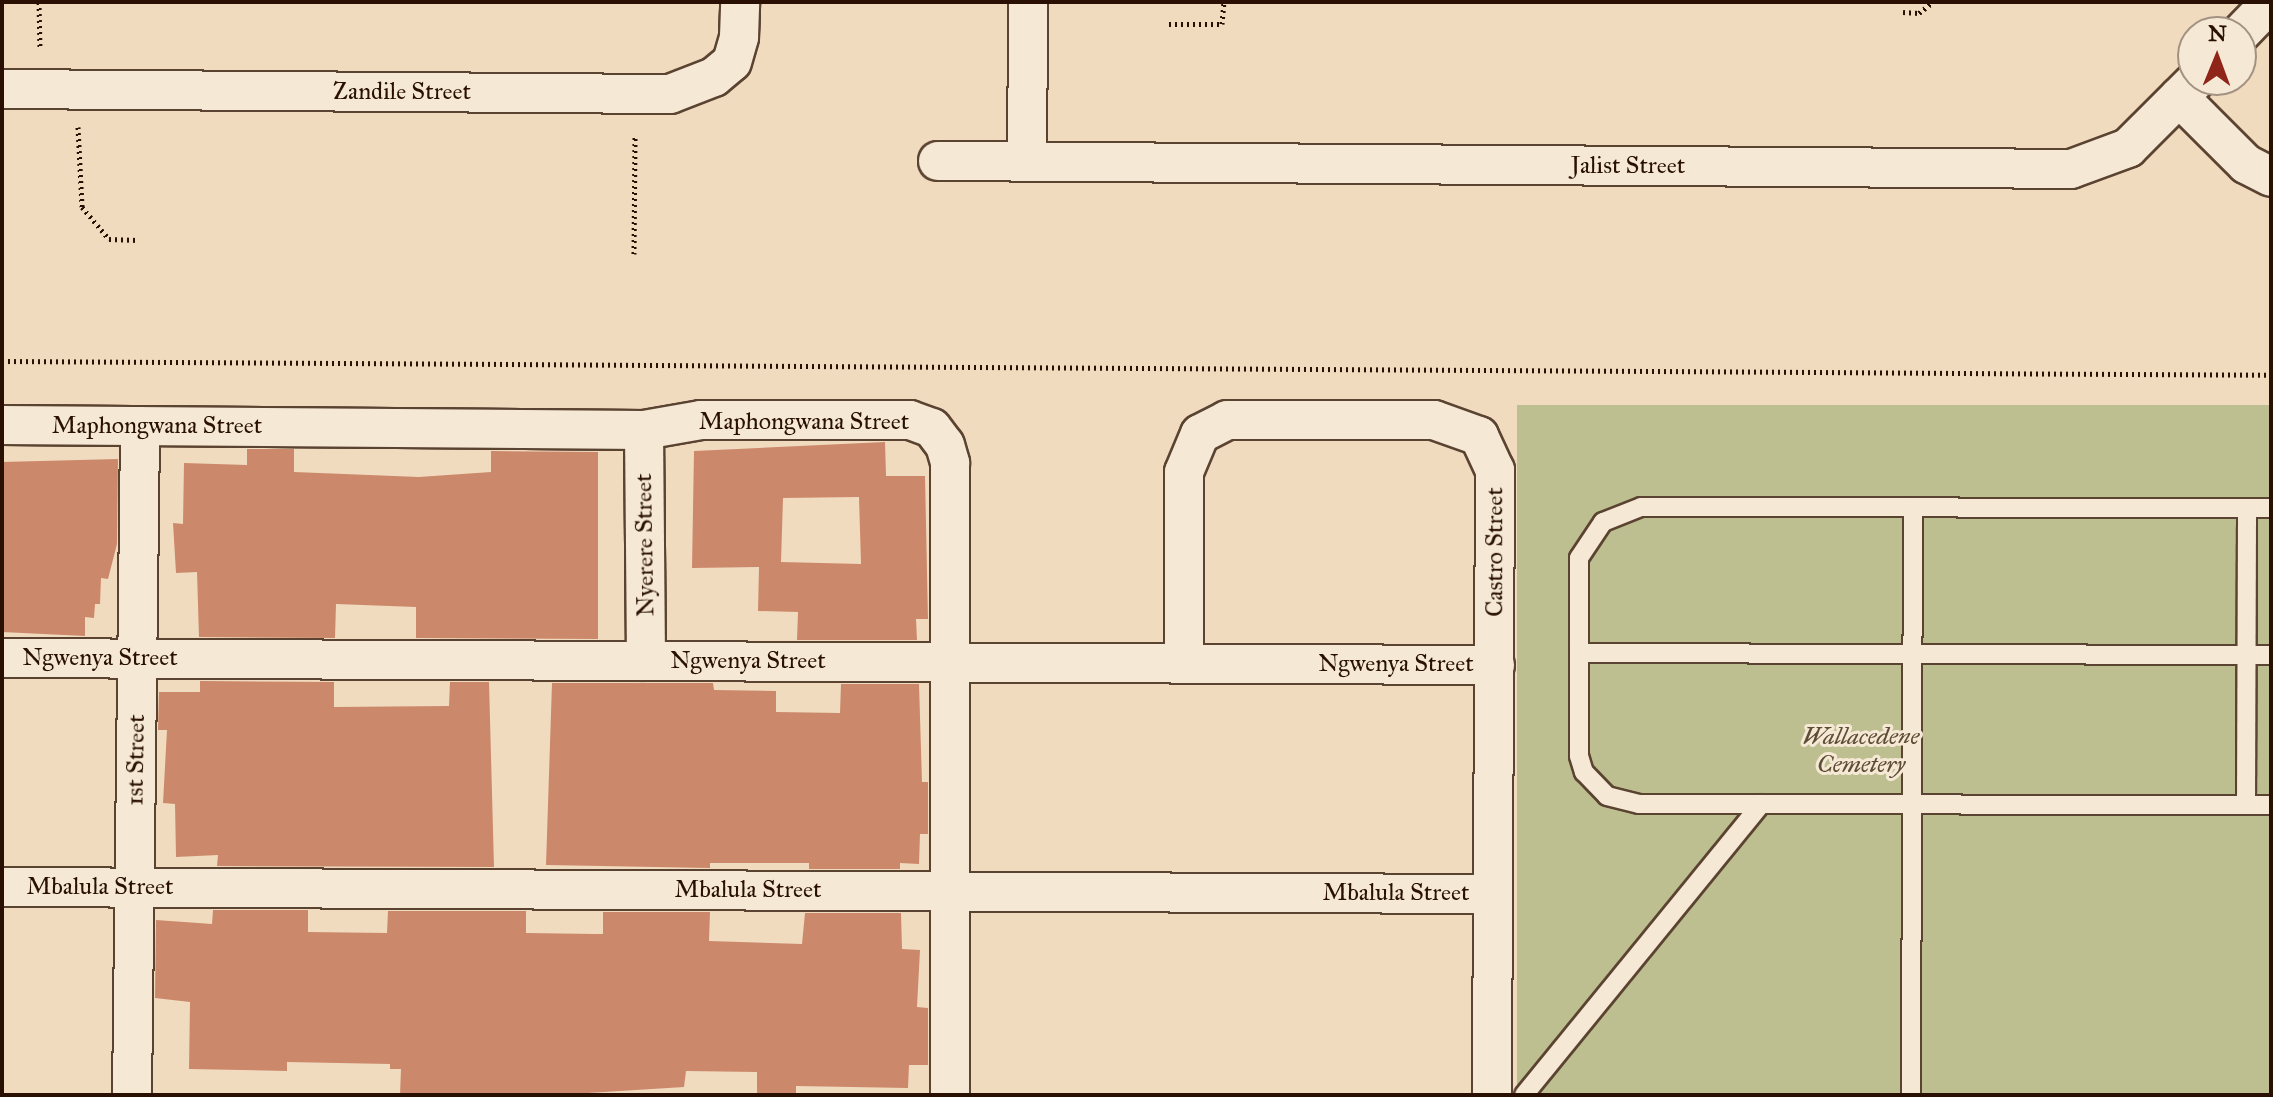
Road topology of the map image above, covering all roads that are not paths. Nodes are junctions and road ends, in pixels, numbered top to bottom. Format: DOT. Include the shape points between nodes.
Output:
graph roads {
  1 [pos="740,2"];
  2 [pos="1028,2"];
  3 [pos="2271,2"];
  4 [pos="2257,16"];
  5 [pos="2,89"];
  6 [pos="2181,96"];
  7 [pos="2193,96"];
  8 [pos="938,161"];
  9 [pos="1027,162"];
  10 [pos="2271,177"];
  11 [pos="2,425"];
  12 [pos="140,426"];
  13 [pos="644,430"];
  14 [pos="1913,507"];
  15 [pos="2247,508"];
  16 [pos="2271,508"];
  17 [pos="1579,653"];
  18 [pos="1912,654"];
  19 [pos="2247,655"];
  20 [pos="2271,655"];
  21 [pos="2,658"];
  22 [pos="138,659"];
  23 [pos="646,661"];
  24 [pos="950,662"];
  25 [pos="1184,663"];
  26 [pos="1495,665"];
  27 [pos="1761,804"];
  28 [pos="1912,804"];
  29 [pos="2246,805"];
  30 [pos="2271,805"];
  31 [pos="2,887"];
  32 [pos="135,888"];
  33 [pos="950,891"];
  34 [pos="1493,894"];
  35 [pos="132,1095"];
  36 [pos="950,1095"];
  37 [pos="1492,1095"];
  38 [pos="1524,1095"];
  39 [pos="1911,1095"];
  1 -- 5 [label="street, Zandile Street" via="732,62 714,77 670,94"];
  2 -- 9 [label="street"];
  3 -- 4 [label="street"];
  6 -- 9 [label="street, Jalist Street" via="2128,148 2071,169"];
  7 -- 10 [label="street" via="2246,164"];
  8 -- 9 [label="street, Jalist Street"];
  11 -- 12 [label="street, Maphongwana Street"];
  12 -- 13 [label="street, Maphongwana Street"];
  12 -- 22 [label="street, 1st Street"];
  13 -- 23 [label="street, Nyerere Street"];
  13 -- 24 [label="street, Maphongwana Street" via="701,420 910,420 932,428 950,463"];
  14 -- 15 [label="lane"];
  14 -- 17 [label="lane" via="1641,507 1614,514 1592,532 1579,558"];
  14 -- 18 [label="lane"];
  15 -- 16 [label="lane"];
  15 -- 19 [label="lane"];
  17 -- 18 [label="lane"];
  17 -- 27 [label="lane" via="1579,756 1594,787 1639,804"];
  18 -- 19 [label="lane"];
  18 -- 28 [label="lane"];
  19 -- 20 [label="lane"];
  19 -- 29 [label="lane"];
  21 -- 22 [label="street, Ngwenya Street"];
  22 -- 23 [label="street, Ngwenya Street"];
  22 -- 32 [label="street, 1st Street"];
  23 -- 24 [label="street, Ngwenya Street"];
  24 -- 25 [label="street, Ngwenya Street"];
  24 -- 33 [label="street, Maphongwana Street"];
  25 -- 26 [label="street, Ngwenya Street"];
  25 -- 26 [label="street, Castro Street" via="1184,472 1200,434 1227,420 1434,420 1479,436 1495,470"];
  26 -- 34 [label="street, Castro Street"];
  27 -- 28 [label="lane"];
  27 -- 38 [label="lane"];
  28 -- 29 [label="lane"];
  28 -- 39 [label="lane"];
  29 -- 30 [label="lane"];
  31 -- 32 [label="street, Mbalula Street"];
  32 -- 33 [label="street, Mbalula Street"];
  32 -- 35 [label="street, 1st Street"];
  33 -- 34 [label="street, Mbalula Street"];
  33 -- 36 [label="street, Maphongwana Street"];
  34 -- 37 [label="street, Castro Street"];
}
